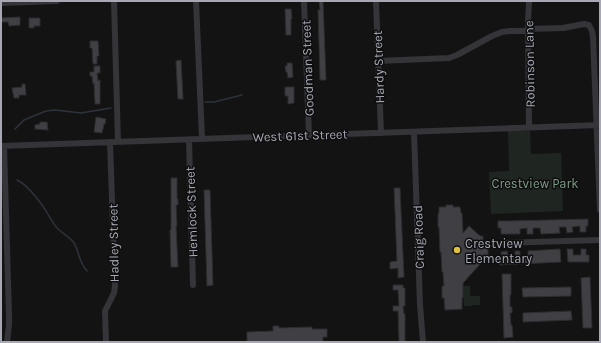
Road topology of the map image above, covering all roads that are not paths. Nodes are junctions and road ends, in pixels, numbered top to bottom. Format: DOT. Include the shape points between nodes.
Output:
graph roads {
  1 [pos="57,1"];
  2 [pos="114,1"];
  3 [pos="196,1"];
  4 [pos="304,1"];
  5 [pos="376,1"];
  6 [pos="528,1"];
  7 [pos="1,3"];
  8 [pos="528,30"];
  9 [pos="378,61"];
  10 [pos="599,125"];
  11 [pos="530,127"];
  12 [pos="414,132"];
  13 [pos="381,133"];
  14 [pos="309,135"];
  15 [pos="202,138"];
  16 [pos="189,140"];
  17 [pos="110,142"];
  18 [pos="118,142"];
  19 [pos="2,146"];
  20 [pos="600,210"];
  21 [pos="600,240"];
  22 [pos="503,243"];
  23 [pos="193,285"];
  24 [pos="7,342"];
  25 [pos="106,342"];
  26 [pos="423,342"];
  1 -- 7 [label="street"];
  2 -- 18 [label="street"];
  3 -- 15 [label="street"];
  4 -- 14 [label="street, Goodman Street"];
  5 -- 9 [label="street, Hardy Street"];
  6 -- 8 [label="street, Robinson Lane"];
  8 -- 9 [label="street" via="502,32 449,58"];
  8 -- 10 [label="street" via="588,25 593,37"];
  8 -- 11 [label="street, Robinson Lane"];
  9 -- 13 [label="street, Hardy Street"];
  10 -- 11 [label="street, West 61st Street"];
  10 -- 20 [label="street"];
  11 -- 12 [label="street, West 61st Street"];
  12 -- 13 [label="street, West 61st Street"];
  12 -- 26 [label="street, Craig Road"];
  13 -- 14 [label="street, West 61st Street"];
  14 -- 15 [label="street, West 61st Street"];
  15 -- 16 [label="street, West 61st Street"];
  16 -- 18 [label="street, West 61st Street"];
  16 -- 23 [label="street, Hemlock Street"];
  17 -- 18 [label="street, West 61st Street"];
  17 -- 19 [label="street, West 61st Street"];
  17 -- 25 [label="street, Hadley Street" via="115,286 105,311"];
  19 -- 24 [label="street" via="9,320"];
  21 -- 22 [label="street"];
}
